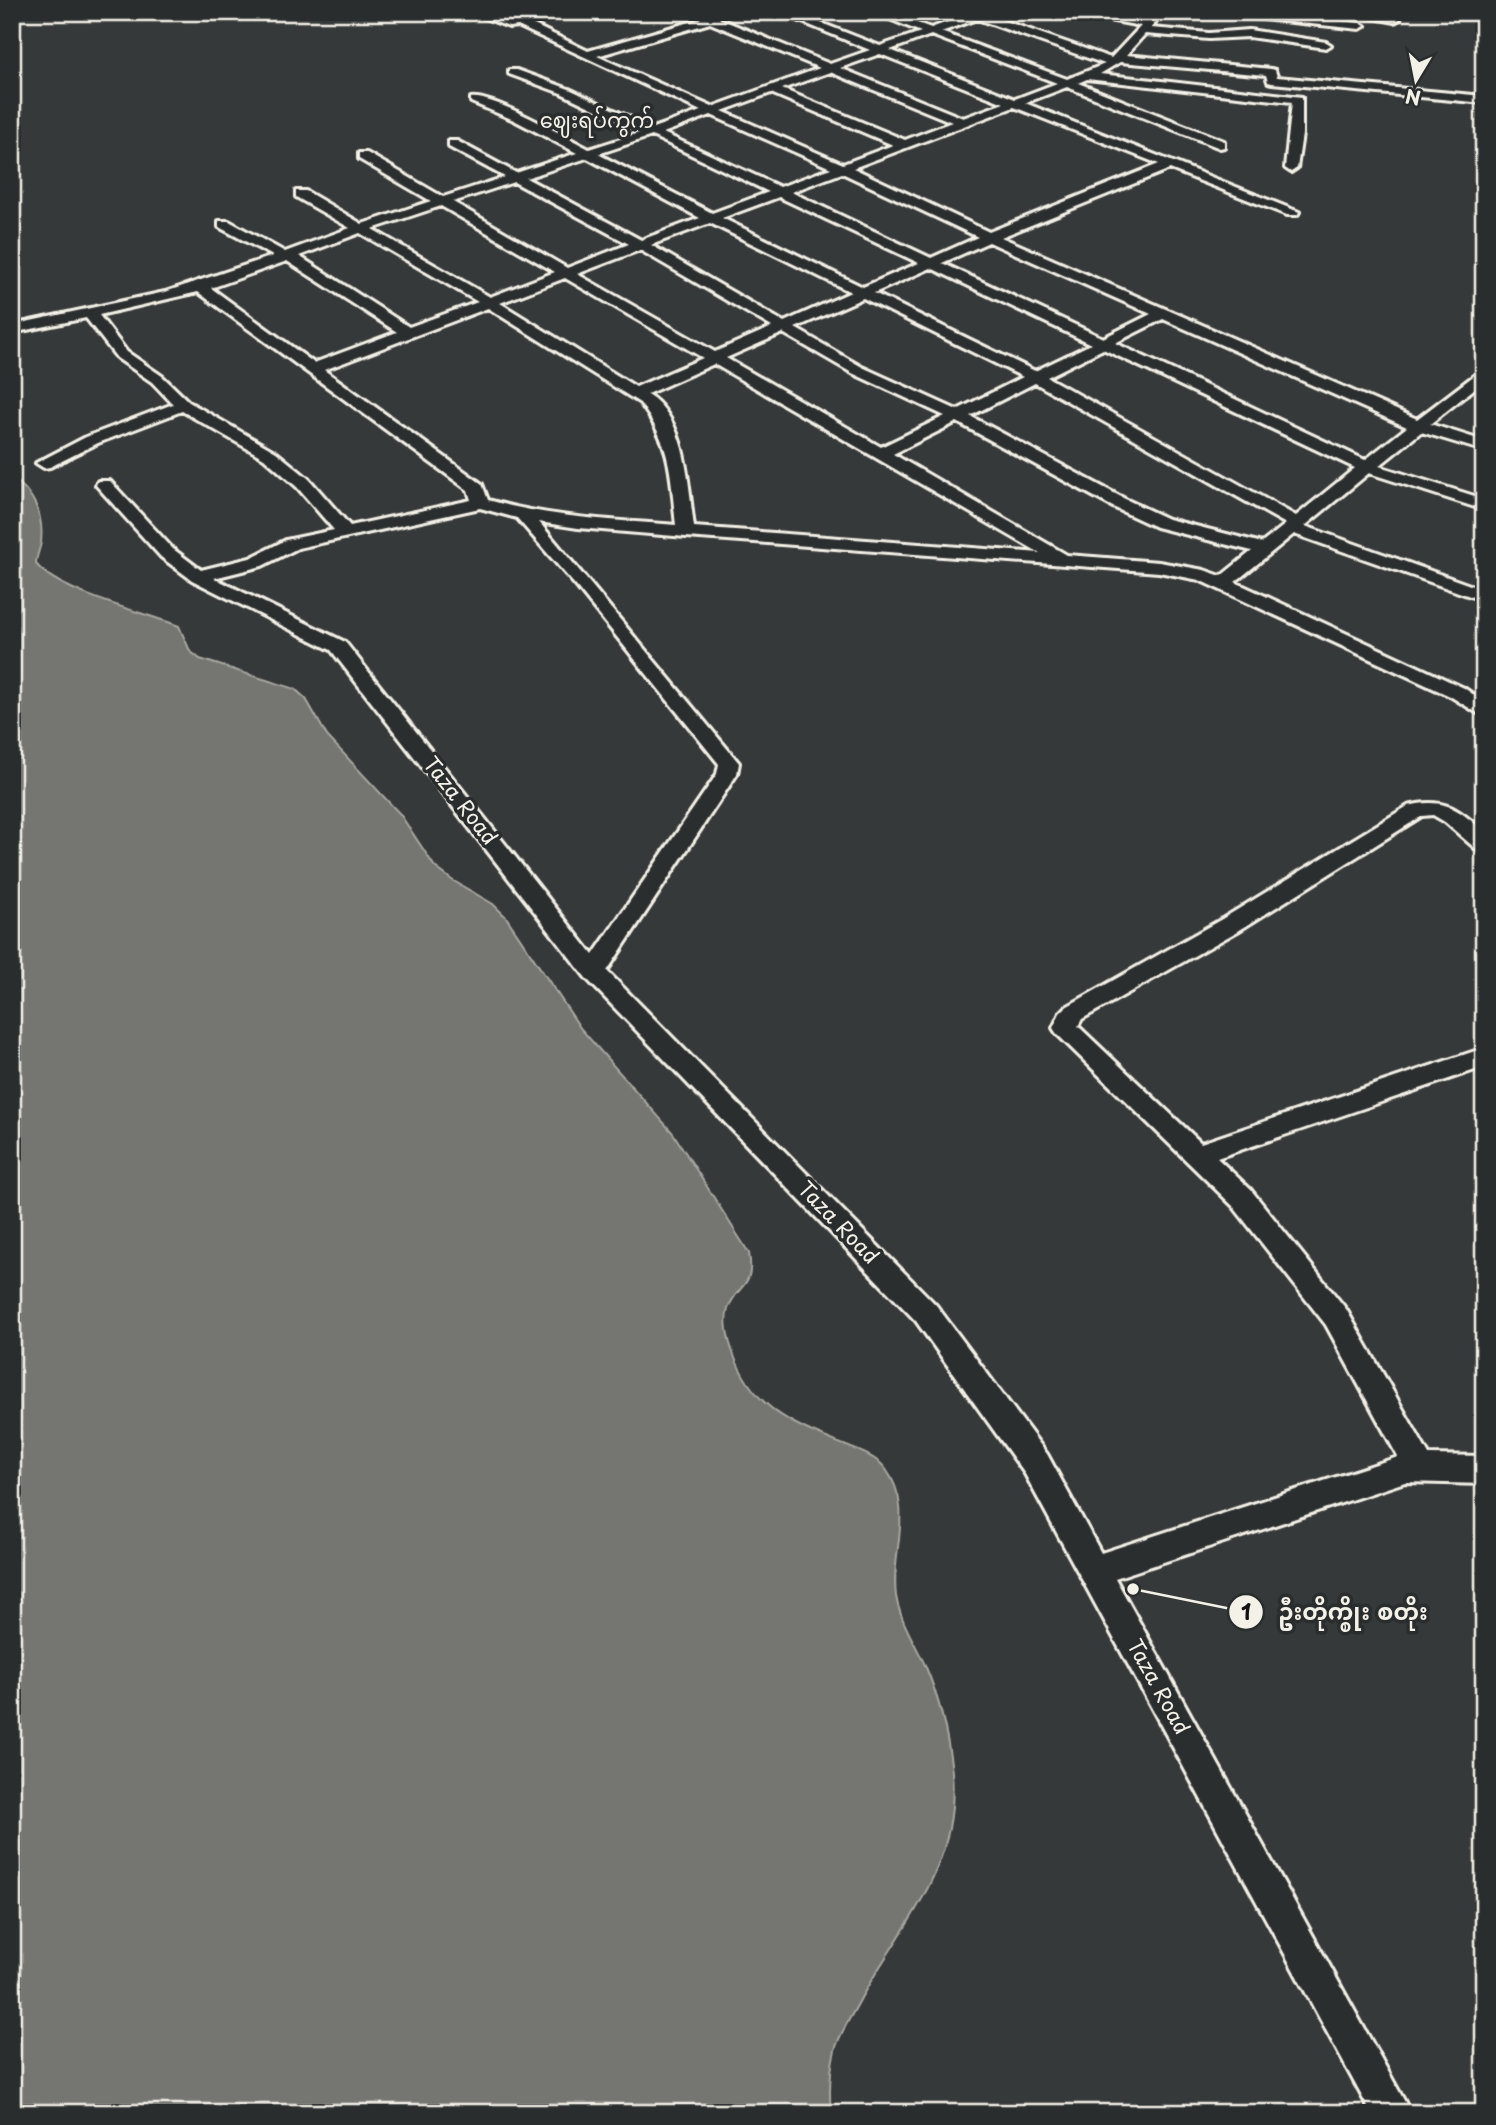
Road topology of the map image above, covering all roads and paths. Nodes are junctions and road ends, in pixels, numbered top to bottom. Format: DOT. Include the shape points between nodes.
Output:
graph roads {
  1 [pos="474,12"];
  2 [pos="498,12"];
  3 [pos="693,12"];
  4 [pos="736,12"];
  5 [pos="783,12"];
  6 [pos="877,12"];
  7 [pos="1014,12"];
  8 [pos="1159,12"];
  9 [pos="1223,12"];
  10 [pos="1347,12"];
  11 [pos="973,14"];
  12 [pos="1102,16"];
  13 [pos="1287,16"];
  14 [pos="1395,19"];
  15 [pos="709,20"];
  16 [pos="999,22"];
  17 [pos="1360,26"];
  18 [pos="1146,27"];
  19 [pos="930,32"];
  20 [pos="1326,45"];
  21 [pos="878,51"];
  22 [pos="585,53"];
  23 [pos="1115,60"];
  24 [pos="829,68"];
  25 [pos="513,72"];
  26 [pos="1086,76"];
  27 [pos="1068,83"];
  28 [pos="771,89"];
  29 [pos="475,100"];
  30 [pos="1479,100"];
  31 [pos="1014,104"];
  32 [pos="711,111"];
  33 [pos="1484,111"];
  34 [pos="964,123"];
  35 [pos="652,131"];
  36 [pos="453,144"];
  37 [pos="1220,144"];
  38 [pos="905,145"];
  39 [pos="588,154"];
  40 [pos="363,156"];
  41 [pos="1171,164"];
  42 [pos="842,168"];
  43 [pos="1291,168"];
  44 [pos="513,176"];
  45 [pos="778,193"];
  46 [pos="301,194"];
  47 [pos="443,202"];
  48 [pos="1292,212"];
  49 [pos="712,218"];
  50 [pos="224,224"];
  51 [pos="362,228"];
  52 [pos="989,237"];
  53 [pos="641,245"];
  54 [pos="287,257"];
  55 [pos="930,264"];
  56 [pos="567,274"];
  57 [pos="200,287"];
  58 [pos="864,293"];
  59 [pos="488,301"];
  60 [pos="89,312"];
  61 [pos="1164,313"];
  62 [pos="786,327"];
  63 [pos="12,330"];
  64 [pos="408,333"];
  65 [pos="1101,344"];
  66 [pos="715,359"];
  67 [pos="313,369"];
  68 [pos="1484,373"];
  69 [pos="1035,377"];
  70 [pos="635,393"];
  71 [pos="183,405"];
  72 [pos="958,416"];
  73 [pos="1419,426"];
  74 [pos="1484,446"];
  75 [pos="881,454"];
  76 [pos="44,463"];
  77 [pos="1366,467"];
  78 [pos="104,485"];
  79 [pos="481,503"];
  80 [pos="1484,505"];
  81 [pos="523,514"];
  82 [pos="1295,526"];
  83 [pos="346,532"];
  84 [pos="686,532"];
  85 [pos="1267,549"];
  86 [pos="1067,561"];
  87 [pos="198,576"];
  88 [pos="1223,583"];
  89 [pos="1484,596"];
  90 [pos="1484,710"];
  91 [pos="1484,844"];
  92 [pos="594,972"];
  93 [pos="1484,1057"];
  94 [pos="1197,1155"];
  95 [pos="1420,1468"];
  96 [pos="1484,1470"];
  97 [pos="1094,1570"];
  98 [pos="1392,2113"];
  1 -- 22 [label="street"];
  2 -- 22 [label="street"];
  3 -- 15 [label="street"];
  4 -- 15 [label="street"];
  5 -- 21 [label="street"];
  6 -- 19 [label="street"];
  7 -- 16 [label="street"];
  8 -- 18 [label="street"];
  9 -- 13 [label="street"];
  10 -- 14 [label="street"];
  11 -- 16 [label="street"];
  11 -- 19 [label="street"];
  12 -- 18 [label="street"];
  13 -- 17 [label="street"];
  15 -- 22 [label="street"];
  15 -- 24 [label="street"];
  16 -- 23 [label="street"];
  18 -- 20 [label="street"];
  18 -- 23 [label="street"];
  19 -- 21 [label="street"];
  19 -- 27 [label="street"];
  21 -- 24 [label="street"];
  21 -- 31 [label="street"];
  22 -- 32 [label="street"];
  23 -- 26 [label="street"];
  23 -- 30 [label="street" via="1271,72 1272,80"];
  24 -- 28 [label="street"];
  24 -- 34 [label="street"];
  25 -- 35 [label="street"];
  26 -- 27 [label="street"];
  26 -- 43 [label="street" via="1298,99"];
  27 -- 31 [label="street"];
  27 -- 37 [label="street"];
  28 -- 32 [label="street"];
  28 -- 38 [label="street"];
  29 -- 39 [label="street"];
  30 -- 33 [label="street" via="1476,111"];
  31 -- 34 [label="street"];
  31 -- 41 [label="street"];
  32 -- 35 [label="street"];
  32 -- 42 [label="street"];
  34 -- 38 [label="street"];
  35 -- 39 [label="street"];
  35 -- 45 [label="street"];
  36 -- 44 [label="street"];
  38 -- 42 [label="street"];
  39 -- 44 [label="street"];
  39 -- 49 [label="street"];
  40 -- 47 [label="street"];
  41 -- 48 [label="street"];
  41 -- 52 [label="street"];
  42 -- 45 [label="street"];
  42 -- 52 [label="street"];
  44 -- 47 [label="street"];
  44 -- 53 [label="street"];
  45 -- 49 [label="street"];
  45 -- 55 [label="street"];
  46 -- 51 [label="street"];
  47 -- 51 [label="street"];
  47 -- 56 [label="street"];
  49 -- 53 [label="street"];
  49 -- 58 [label="street"];
  50 -- 54 [label="street"];
  51 -- 54 [label="street"];
  51 -- 59 [label="street"];
  52 -- 55 [label="street"];
  52 -- 61 [label="street"];
  53 -- 56 [label="street"];
  53 -- 62 [label="street"];
  54 -- 57 [label="street"];
  54 -- 64 [label="street"];
  55 -- 58 [label="street"];
  55 -- 65 [label="street"];
  56 -- 59 [label="street"];
  56 -- 66 [label="street"];
  57 -- 60 [label="street"];
  57 -- 67 [label="street"];
  58 -- 62 [label="street"];
  58 -- 69 [label="street"];
  59 -- 64 [label="street"];
  59 -- 70 [label="street"];
  60 -- 63 [label="street"];
  60 -- 71 [label="street" via="122,355 157,379"];
  61 -- 65 [label="street"];
  61 -- 73 [label="street"];
  62 -- 66 [label="street"];
  62 -- 72 [label="street" via="857,370"];
  64 -- 67 [label="street"];
  65 -- 69 [label="street"];
  65 -- 77 [label="street"];
  66 -- 70 [label="street"];
  66 -- 75 [label="street"];
  67 -- 79 [label="street" via="476,488"];
  68 -- 73 [label="street"];
  69 -- 72 [label="street"];
  69 -- 82 [label="street"];
  70 -- 84 [label="street" via="646,400 675,448"];
  71 -- 76 [label="street"];
  71 -- 83 [label="street" via="270,455 303,483"];
  72 -- 75 [label="street"];
  72 -- 85 [label="street" via="1162,523"];
  73 -- 74 [label="street"];
  73 -- 77 [label="street"];
  75 -- 86 [label="street"];
  77 -- 80 [label="street"];
  77 -- 82 [label="street"];
  78 -- 87 [label="street, Taza Road" via="167,553"];
  79 -- 81 [label="street"];
  79 -- 83 [label="street"];
  81 -- 84 [label="street"];
  81 -- 92 [label="street" via="729,763 727,774"];
  82 -- 85 [label="street"];
  82 -- 89 [label="street"];
  83 -- 87 [label="street" via="292,544 256,562"];
  84 -- 86 [label="street"];
  85 -- 88 [label="street"];
  86 -- 88 [label="street" via="1159,567"];
  87 -- 92 [label="street, Taza Road" via="338,646"];
  88 -- 90 [label="street" via="1457,692"];
  91 -- 94 [label="street" via="1440,808 1415,811 1068,1019 1065,1028 1069,1033"];
  92 -- 97 [label="street, Taza Road" via="926,1313 1036,1464"];
  93 -- 94 [label="street"];
  94 -- 95 [label="street" via="1242,1198 1336,1318"];
  95 -- 96 [label="street"];
  95 -- 97 [label="street" via="1405,1468"];
  97 -- 98 [label="street, Taza Road"];
}
